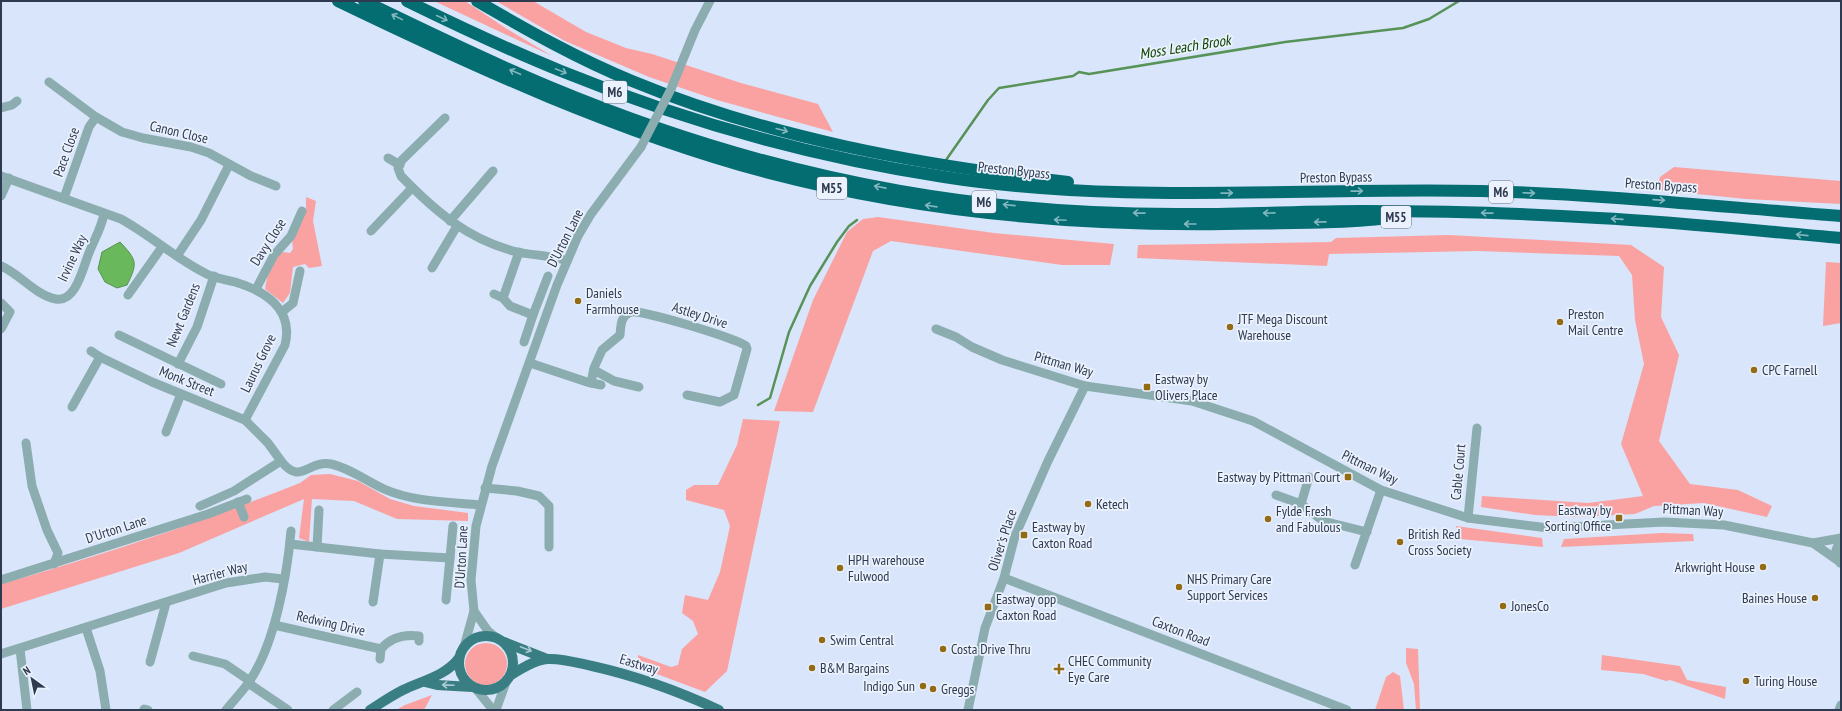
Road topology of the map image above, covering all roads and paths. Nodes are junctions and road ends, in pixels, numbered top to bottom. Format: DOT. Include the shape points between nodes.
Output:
graph roads {
  1 [pos="338,1"];
  2 [pos="364,1"];
  3 [pos="407,1"];
  4 [pos="476,1"];
  5 [pos="710,1"];
  6 [pos="49,82"];
  7 [pos="17,101"];
  8 [pos="1,108"];
  9 [pos="96,117"];
  10 [pos="445,118"];
  11 [pos="122,132"];
  12 [pos="833,156"];
  13 [pos="388,158"];
  14 [pos="400,164"];
  15 [pos="229,165"];
  16 [pos="493,171"];
  17 [pos="5,177"];
  18 [pos="276,186"];
  19 [pos="412,188"];
  20 [pos="1160,194"];
  21 [pos="1,196"];
  22 [pos="64,198"];
  23 [pos="302,211"];
  24 [pos="1434,212"];
  25 [pos="104,214"];
  26 [pos="1841,216"];
  27 [pos="454,224"];
  28 [pos="371,231"];
  29 [pos="1841,238"];
  30 [pos="162,247"];
  31 [pos="519,252"];
  32 [pos="177,256"];
  33 [pos="567,261"];
  34 [pos="1,266"];
  35 [pos="432,268"];
  36 [pos="300,271"];
  37 [pos="214,276"];
  38 [pos="548,276"];
  39 [pos="256,289"];
  40 [pos="494,294"];
  41 [pos="128,295"];
  42 [pos="503,298"];
  43 [pos="1,303"];
  44 [pos="282,312"];
  45 [pos="533,315"];
  46 [pos="1,329"];
  47 [pos="936,329"];
  48 [pos="119,335"];
  49 [pos="524,342"];
  50 [pos="91,351"];
  51 [pos="100,357"];
  52 [pos="530,363"];
  53 [pos="178,364"];
  54 [pos="594,370"];
  55 [pos="221,384"];
  56 [pos="1085,386"];
  57 [pos="638,388"];
  58 [pos="181,394"];
  59 [pos="687,395"];
  60 [pos="72,407"];
  61 [pos="245,420"];
  62 [pos="1477,428"];
  63 [pos="166,432"];
  64 [pos="26,443"];
  65 [pos="281,461"];
  66 [pos="1309,477"];
  67 [pos="486,488"];
  68 [pos="1381,490"];
  69 [pos="1276,495"];
  70 [pos="247,498"];
  71 [pos="238,502"];
  72 [pos="1301,504"];
  73 [pos="481,505"];
  74 [pos="200,506"];
  75 [pos="319,510"];
  76 [pos="244,517"];
  77 [pos="1468,518"];
  78 [pos="453,526"];
  79 [pos="291,531"];
  80 [pos="1367,532"];
  81 [pos="1841,538"];
  82 [pos="1813,543"];
  83 [pos="290,544"];
  84 [pos="317,547"];
  85 [pos="549,547"];
  86 [pos="380,554"];
  87 [pos="450,558"];
  88 [pos="1840,563"];
  89 [pos="54,564"];
  90 [pos="1355,565"];
  91 [pos="1004,578"];
  92 [pos="283,579"];
  93 [pos="1,580"];
  94 [pos="446,600"];
  95 [pos="373,602"];
  96 [pos="166,604"];
  97 [pos="474,611"];
  98 [pos="274,625"];
  99 [pos="86,628"];
  100 [pos="419,640"];
  101 [pos="501,640"];
  102 [pos="464,647"];
  103 [pos="20,649"];
  104 [pos="381,649"];
  105 [pos="1,654"];
  106 [pos="193,656"];
  107 [pos="459,658"];
  108 [pos="380,659"];
  109 [pos="547,659"];
  110 [pos="150,662"];
  111 [pos="509,678"];
  112 [pos="249,682"];
  113 [pos="425,682"];
  114 [pos="474,688"];
  115 [pos="357,692"];
  116 [pos="1841,705"];
  117 [pos="27,710"];
  118 [pos="106,710"];
  119 [pos="226,710"];
  120 [pos="288,710"];
  121 [pos="333,710"];
  122 [pos="370,710"];
  123 [pos="494,710"];
  124 [pos="719,710"];
  125 [pos="968,710"];
  126 [pos="1347,710"];
  127 [pos="1840,710"];
  24 -- 1 [label="highway, M55, one-way" via="1359,221 1115,223 1046,220 900,201 770,173 662,140 488,72"];
  24 -- 2 [label="highway, M6, one-way" via="1117,213 1040,208 902,191 773,163 666,131 537,82"];
  3 -- 12 [label="highway, M6, one-way" via="522,55 626,96 751,136"];
  4 -- 12 [label="highway, M55" via="510,26 555,52 609,78 692,110"];
  4 -- 20 [label="highway, M55, one-way" via="558,47 633,82 756,123 868,151 945,166"];
  5 -- 33 [label="street, D'Urton Lane, bridge" via="695,30 672,89 642,147 591,214"];
  6 -- 9 [label="street, Pace Close"];
  7 -- 8 [label="street"];
  9 -- 11 [label="street, Pace Close"];
  9 -- 22 [label="street, Pace Close" via="89,127"];
  10 -- 14 [label="street" via="429,128"];
  11 -- 15 [label="street, Canon Close" via="191,147 210,153"];
  12 -- 20 [label="highway, Preston Bypass / M6" via="999,185"];
  13 -- 14 [label="street"];
  14 -- 19 [label="street" via="398,168 401,176"];
  15 -- 18 [label="street, Canon Close"];
  15 -- 32 [label="street" via="201,220"];
  16 -- 27 [label="street"];
  17 -- 21 [label="street"];
  17 -- 22 [label="street, Laurus Grove"];
  19 -- 27 [label="street"];
  19 -- 28 [label="street"];
  20 -- 26 [label="highway, Preston Bypass / M6, one-way" via="1481,191 1601,196"];
  22 -- 25 [label="street, Laurus Grove"];
  23 -- 39 [label="street, Davy Close" via="291,236 274,255"];
  29 -- 24 [label="highway, M6, one-way" via="1599,218"];
  25 -- 30 [label="street, Laurus Grove" via="121,219"];
  25 -- 34 [label="street, Irvine Way" via="83,272 71,294 64,299 43,294"];
  27 -- 31 [label="street" via="496,246"];
  27 -- 35 [label="street"];
  30 -- 32 [label="street, Laurus Grove"];
  30 -- 41 [label="street"];
  31 -- 33 [label="street" via="552,256"];
  31 -- 42 [label="street"];
  32 -- 37 [label="street, Laurus Grove" via="204,273"];
  33 -- 52 [label="street, D'Urton Lane"];
  36 -- 44 [label="street" via="293,302"];
  37 -- 39 [label="street, Laurus Grove"];
  37 -- 53 [label="street, Newt Gardens" via="197,327"];
  38 -- 45 [label="street"];
  39 -- 44 [label="street, Laurus Grove" via="271,299"];
  40 -- 42 [label="street"];
  42 -- 45 [label="street" via="510,306"];
  43 -- 46 [label="street" via="10,312"];
  44 -- 61 [label="street, Laurus Grove" via="288,332 285,345"];
  45 -- 49 [label="street"];
  47 -- 56 [label="street, Pittman Way" via="1002,360"];
  48 -- 53 [label="street, Newt Gardens"];
  50 -- 51 [label="street, Monk Street"];
  51 -- 58 [label="street, Monk Street"];
  51 -- 60 [label="street"];
  52 -- 54 [label="street, Astley Drive" via="596,384"];
  52 -- 67 [label="street, D'Urton Lane"];
  53 -- 55 [label="street, Newt Gardens"];
  54 -- 57 [label="street" via="614,381"];
  54 -- 59 [label="street, Astley Drive" via="602,350 620,335 623,319 635,311 697,328 746,346 734,395 720,402"];
  56 -- 68 [label="street, Pittman Way" via="1192,402 1253,421"];
  56 -- 91 [label="street, Oliver's Place" via="1031,497 1015,536"];
  58 -- 61 [label="street, Monk Street"];
  58 -- 63 [label="street"];
  61 -- 65 [label="street, Monk Street" via="268,443"];
  62 -- 77 [label="street, Cable Court"];
  64 -- 89 [label="street" via="32,486 58,554"];
  65 -- 73 [label="street, Monk Street" via="293,472 330,464 400,495"];
  65 -- 74 [label="street" via="234,491"];
  66 -- 72 [label="street"];
  67 -- 73 [label="street, D'Urton Lane"];
  67 -- 85 [label="street" via="539,496 549,506"];
  68 -- 77 [label="street, Pittman Way"];
  68 -- 80 [label="street"];
  69 -- 72 [label="street"];
  70 -- 71 [label="street, D'Urton Lane"];
  71 -- 76 [label="street"];
  71 -- 89 [label="street, D'Urton Lane"];
  72 -- 80 [label="street" via="1323,521"];
  73 -- 97 [label="street, D'Urton Lane" via="475,532 471,580"];
  75 -- 84 [label="street"];
  77 -- 82 [label="street, Pittman Way" via="1549,528 1664,522 1724,525"];
  78 -- 87 [label="street"];
  79 -- 83 [label="street, Redwing Drive"];
  80 -- 90 [label="street"];
  81 -- 82 [label="street, Pittman Way"];
  81 -- 88 [label="street" via="1836,550"];
  82 -- 88 [label="street, Pittman Way"];
  83 -- 84 [label="street"];
  83 -- 92 [label="street, Redwing Drive"];
  84 -- 86 [label="street"];
  86 -- 87 [label="street"];
  86 -- 95 [label="street"];
  87 -- 94 [label="street"];
  89 -- 93 [label="street, D'Urton Lane"];
  91 -- 125 [label="street, Oliver's Place" via="985,628"];
  91 -- 126 [label="street, Caxton Road"];
  92 -- 96 [label="street, Harrier Way" via="265,577 226,583"];
  92 -- 98 [label="street, Redwing Drive"];
  96 -- 99 [label="street, Harrier Way"];
  96 -- 110 [label="street"];
  97 -- 101 [label="street, D'Urton Lane" via="488,631"];
  97 -- 102 [label="street, D'Urton Lane"];
  98 -- 104 [label="street, Redwing Drive"];
  98 -- 112 [label="street, Redwing Drive" via="268,644"];
  99 -- 103 [label="street, Harrier Way"];
  99 -- 118 [label="street" via="100,671"];
  100 -- 104 [label="street, Redwing Drive" via="419,636 403,635 390,640"];
  101 -- 102 [label="main road" via="483,636"];
  101 -- 109 [label="main road, Eastway, one-way"];
  101 -- 111 [label="main road" via="513,657 514,666"];
  102 -- 107 [label="main road"];
  103 -- 105 [label="street, Harrier Way"];
  103 -- 117 [label="street"];
  104 -- 108 [label="street, Redwing Drive"];
  106 -- 112 [label="street" via="225,664"];
  107 -- 113 [label="main road" via="451,667"];
  107 -- 114 [label="main road" via="463,678"];
  109 -- 111 [label="main road, Eastway" via="527,666"];
  109 -- 124 [label="main road, Eastway" via="566,660 626,674 680,692"];
  111 -- 114 [label="main road" via="492,690"];
  111 -- 123 [label="street"];
  112 -- 119 [label="street, Redwing Drive"];
  112 -- 120 [label="street"];
  114 -- 113 [label="main road, one-way"];
  113 -- 122 [label="main road" via="403,690"];
  114 -- 123 [label="street"];
  115 -- 121 [label="street"];
  116 -- 127 [label="street"];
}
